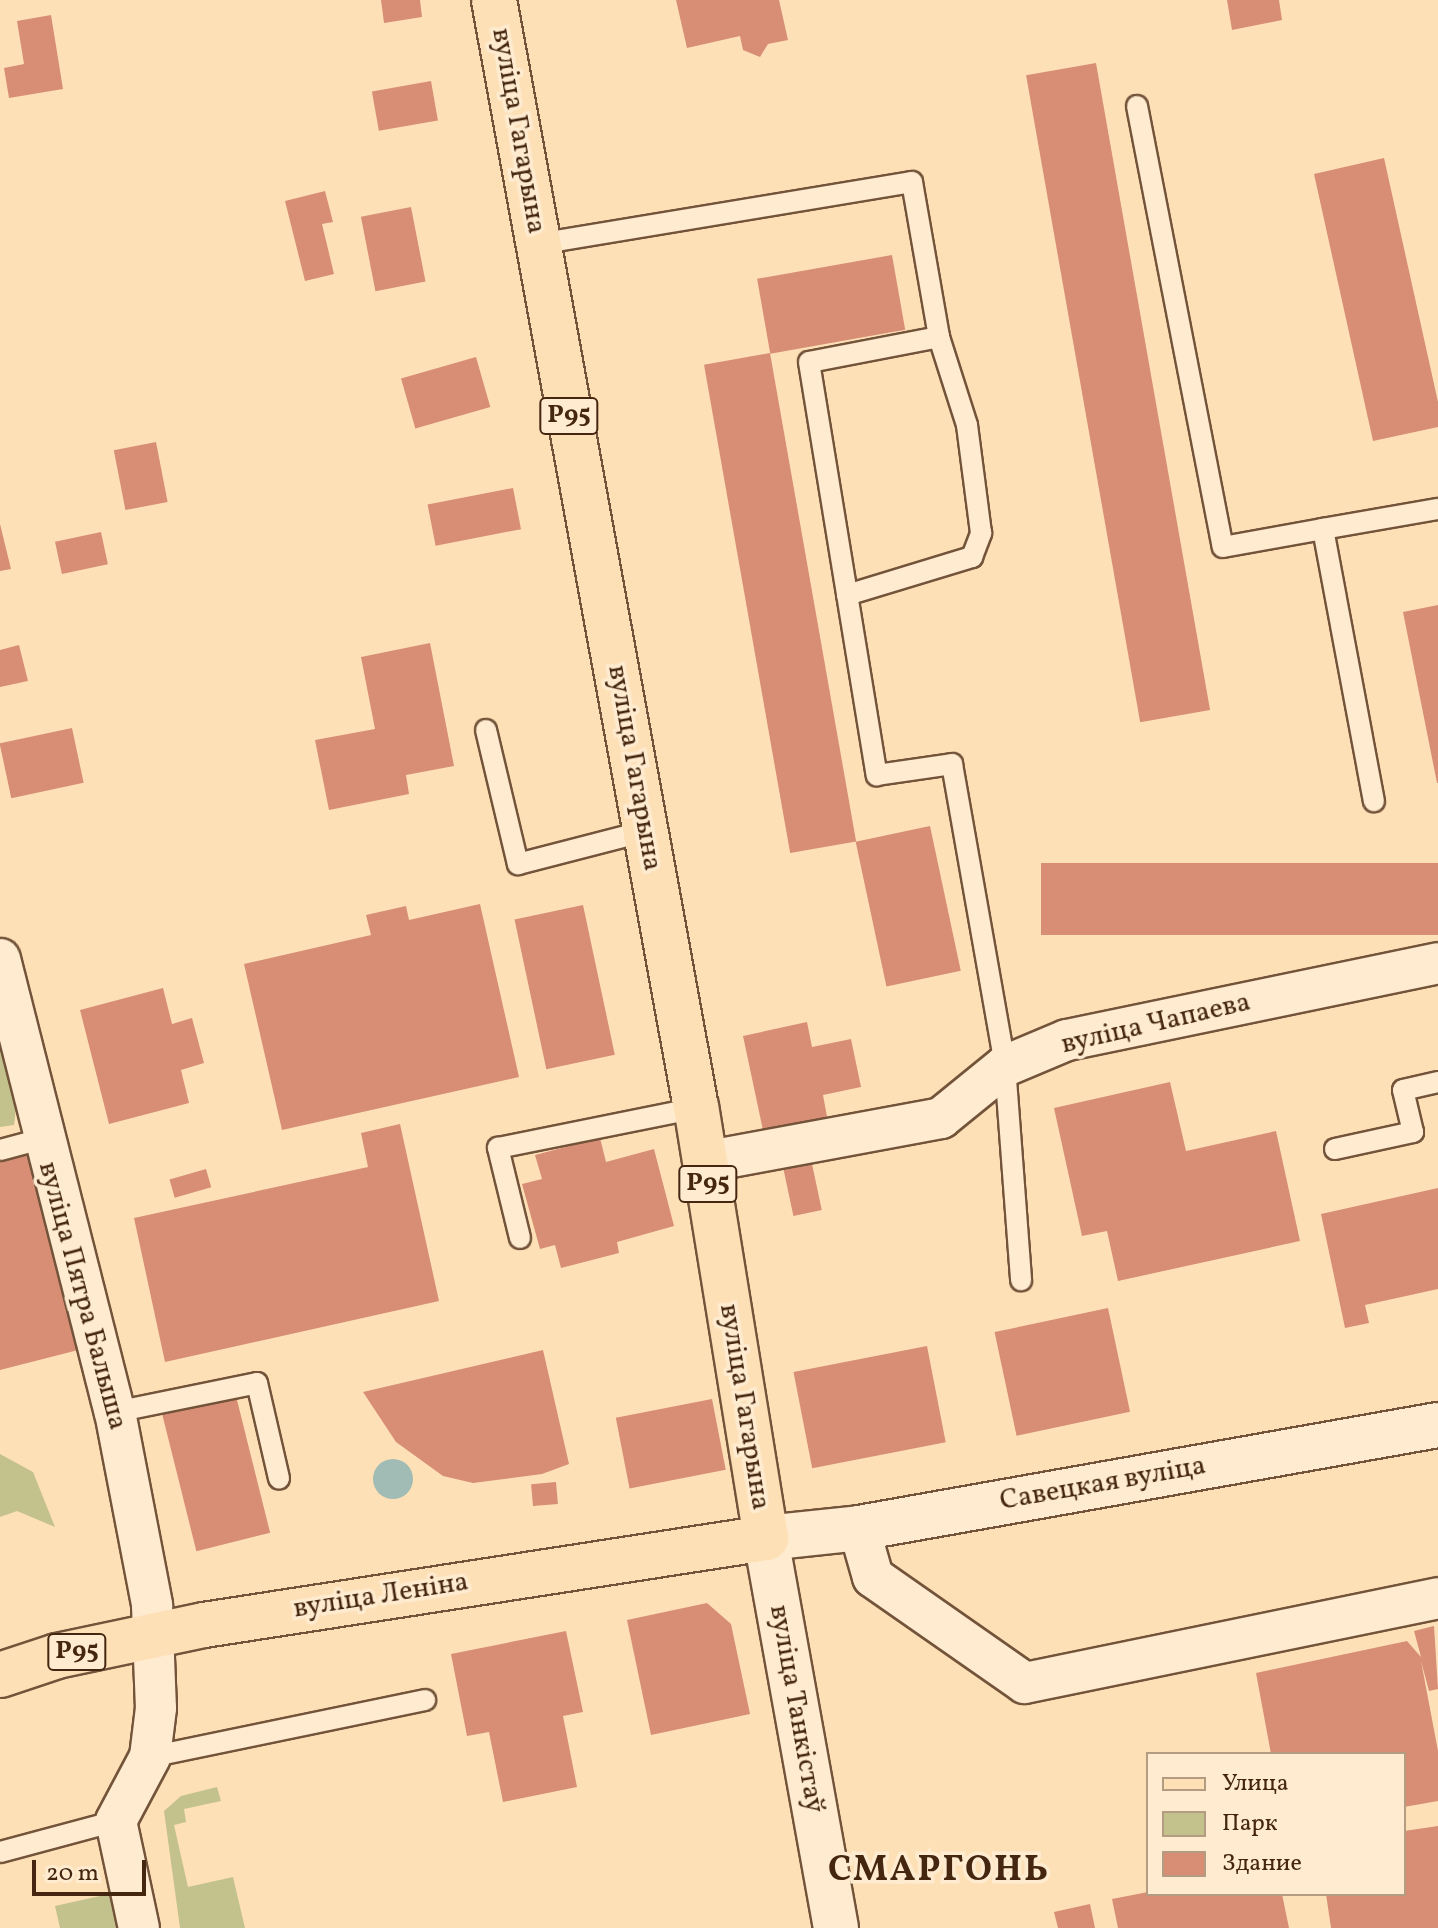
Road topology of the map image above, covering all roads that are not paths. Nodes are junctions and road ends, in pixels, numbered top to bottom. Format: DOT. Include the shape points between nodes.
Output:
graph roads {
  1 [pos="494,0"];
  2 [pos="1137,106"];
  3 [pos="538,244"];
  4 [pos="939,337"];
  5 [pos="1438,509"];
  6 [pos="1323,529"];
  7 [pos="847,595"];
  8 [pos="486,730"];
  9 [pos="1374,801"];
  10 [pos="646,831"];
  11 [pos="0,959"];
  12 [pos="1438,963"];
  13 [pos="1005,1066"];
  14 [pos="1438,1082"];
  15 [pos="696,1108"];
  16 [pos="41,1139"];
  17 [pos="1335,1149"];
  18 [pos="0,1150"];
  19 [pos="704,1162"];
  20 [pos="520,1238"];
  21 [pos="1021,1280"];
  22 [pos="115,1412"];
  23 [pos="1438,1425"];
  24 [pos="279,1478"];
  25 [pos="859,1528"];
  26 [pos="766,1538"];
  27 [pos="1438,1598"];
  28 [pos="156,1635"];
  29 [pos="0,1675"];
  30 [pos="425,1700"];
  31 [pos="150,1757"];
  32 [pos="116,1821"];
  33 [pos="0,1852"];
  34 [pos="139,1928"];
  35 [pos="836,1928"];
  1 -- 3 [label="main road, вуліца Гагарына / Р95"];
  2 -- 6 [label="lane" via="1223,547"];
  3 -- 4 [label="lane" via="912,182"];
  3 -- 10 [label="main road, вуліца Гагарына / Р95"];
  4 -- 7 [label="lane" via="967,425 981,533 972,557"];
  4 -- 7 [label="lane" via="809,362"];
  5 -- 6 [label="lane"];
  6 -- 9 [label="lane"];
  7 -- 13 [label="lane" via="877,775 952,764"];
  8 -- 10 [label="lane" via="518,864"];
  10 -- 15 [label="main road, вуліца Гагарына / Р95"];
  11 -- 16 [label="street, вуліца Пятра Балыша"];
  12 -- 13 [label="street, вуліца Чапаева" via="1067,1040"];
  13 -- 19 [label="street, вуліца Чапаева" via="941,1118"];
  13 -- 21 [label="lane"];
  14 -- 17 [label="lane" via="1403,1090 1413,1132"];
  15 -- 19 [label="main road, вуліца Гагарына / Р95"];
  15 -- 20 [label="lane" via="498,1148"];
  16 -- 18 [label="lane"];
  16 -- 22 [label="street, вуліца Пятра Балыша"];
  19 -- 26 [label="main road, вуліца Гагарына / Р95"];
  22 -- 24 [label="lane" via="257,1383"];
  22 -- 28 [label="street, вуліца Пятра Балыша"];
  23 -- 25 [label="main road, Савецкая вуліца"];
  25 -- 26 [label="main road, Савецкая вуліца"];
  25 -- 27 [label="street" via="873,1577 1025,1683"];
  26 -- 28 [label="main road, вуліца Леніна / Р95"];
  26 -- 35 [label="main road, вуліца Танкістаў"];
  28 -- 29 [label="main road, вуліца Леніна / Р95"];
  28 -- 31 [label="street, вуліца Пятра Балыша"];
  30 -- 31 [label="lane"];
  31 -- 32 [label="street"];
  32 -- 33 [label="lane"];
  32 -- 34 [label="street"];
}
